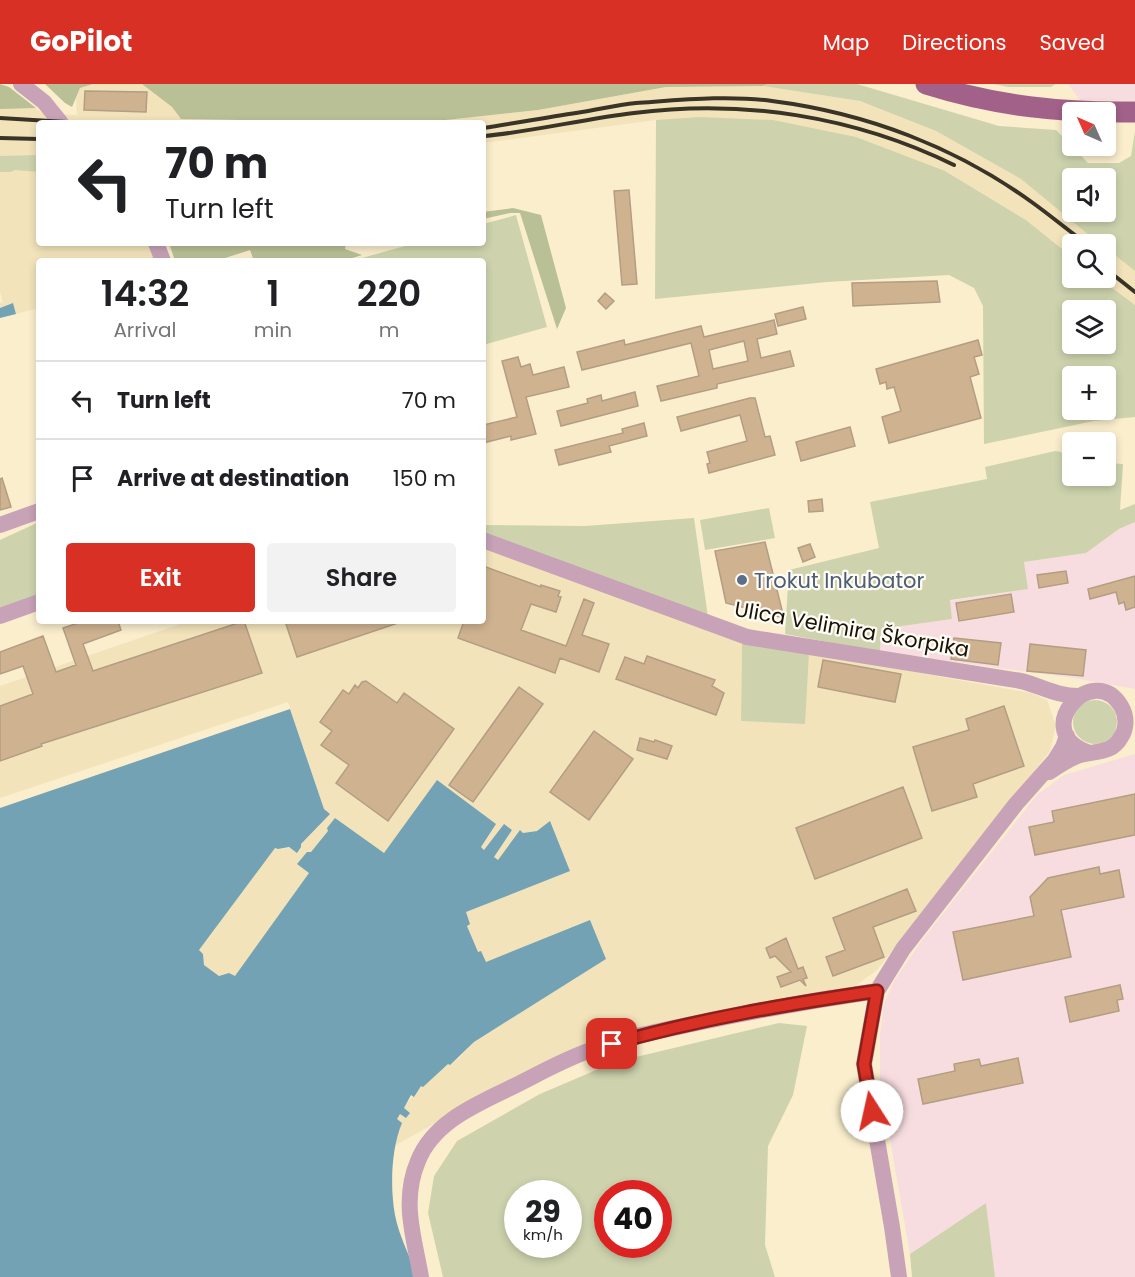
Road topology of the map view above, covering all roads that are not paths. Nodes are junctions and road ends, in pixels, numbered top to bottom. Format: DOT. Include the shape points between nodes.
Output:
graph roads {
  1 [pos="21,84"];
  2 [pos="926,84"];
  3 [pos="1135,112"];
  4 [pos="59,120"];
  5 [pos="36,512"];
  6 [pos="0,525"];
  7 [pos="486,541"];
  8 [pos="36,603"];
  9 [pos="0,616"];
  10 [pos="1047,690"];
  11 [pos="1078,696"];
  12 [pos="1064,716"];
  13 [pos="1130,717"];
  14 [pos="1135,734"];
  15 [pos="1066,736"];
  16 [pos="1118,743"];
  17 [pos="1090,753"];
  18 [pos="1043,775"];
  19 [pos="877,991"];
  20 [pos="422,1277"];
  21 [pos="898,1277"];
  1 -- 4 [label="street"];
  2 -- 3 [label="main road" via="1036,109"];
  5 -- 6 [label="street"];
  7 -- 10 [label="street, Ulica Velimira Škorpika" via="747,637 1021,681"];
  8 -- 9 [label="street"];
  10 -- 11 [label="street, Ulica Velimira Škorpika"];
  10 -- 12 [label="street"];
  11 -- 12 [label="street"];
  11 -- 13 [label="street" via="1088,692 1108,694"];
  12 -- 15 [label="street"];
  13 -- 16 [label="street"];
  14 -- 16 [label="street"];
  15 -- 17 [label="street" via="1080,750"];
  15 -- 18 [label="street"];
  16 -- 17 [label="street" via="1110,750"];
  17 -- 18 [label="street"];
  18 -- 19 [label="street" via="1023,795 903,950"];
  19 -- 20 [label="street" via="657,1031 590,1050 442,1125 418,1159 411,1180 408,1207"];
  19 -- 21 [label="street" via="864,1064"];
}
